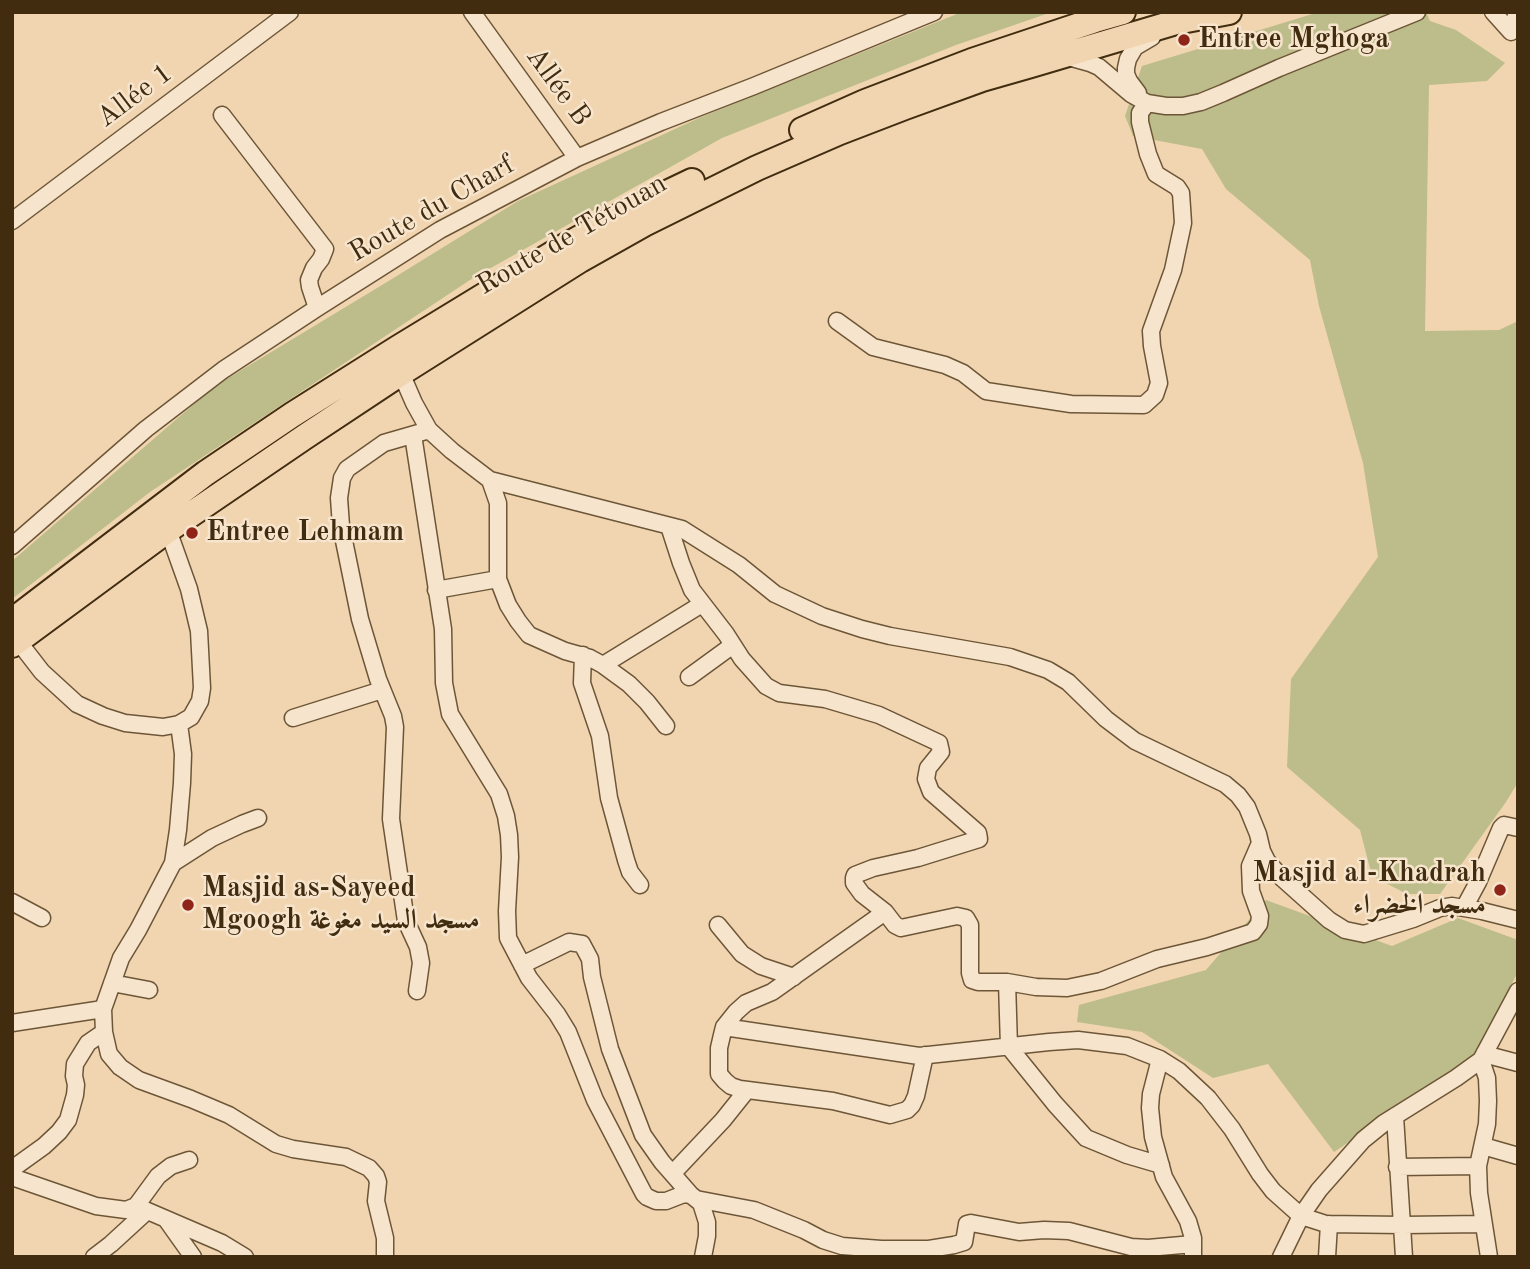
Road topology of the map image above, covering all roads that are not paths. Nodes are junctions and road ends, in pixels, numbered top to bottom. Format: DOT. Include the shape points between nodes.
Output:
graph roads {
  1 [pos="290,12"];
  2 [pos="472,12"];
  3 [pos="934,12"];
  4 [pos="1123,12"];
  5 [pos="1229,12"];
  6 [pos="1417,12"];
  7 [pos="1493,12"];
  8 [pos="1517,12"];
  9 [pos="1176,23"];
  10 [pos="1514,36"];
  11 [pos="1065,56"];
  12 [pos="1147,103"];
  13 [pos="222,115"];
  14 [pos="577,158"];
  15 [pos="12,221"];
  16 [pos="317,308"];
  17 [pos="837,321"];
  18 [pos="401,373"];
  19 [pos="429,430"];
  20 [pos="413,435"];
  21 [pos="490,480"];
  22 [pos="669,526"];
  23 [pos="168,530"];
  24 [pos="12,546"];
  25 [pos="498,579"];
  26 [pos="436,590"];
  27 [pos="702,604"];
  28 [pos="14,636"];
  29 [pos="733,645"];
  30 [pos="583,655"];
  31 [pos="603,665"];
  32 [pos="689,677"];
  33 [pos="382,690"];
  34 [pos="293,718"];
  35 [pos="179,724"];
  36 [pos="666,726"];
  37 [pos="258,818"];
  38 [pos="1518,828"];
  39 [pos="1260,843"];
  40 [pos="173,863"];
  41 [pos="640,885"];
  42 [pos="12,902"];
  43 [pos="1464,908"];
  44 [pos="885,912"];
  45 [pos="42,918"];
  46 [pos="1518,920"];
  47 [pos="718,925"];
  48 [pos="522,965"];
  49 [pos="794,976"];
  50 [pos="1007,982"];
  51 [pos="112,983"];
  52 [pos="149,990"];
  53 [pos="417,991"];
  54 [pos="1518,991"];
  55 [pos="103,1009"];
  56 [pos="12,1023"];
  57 [pos="724,1027"];
  58 [pos="104,1032"];
  59 [pos="1009,1046"];
  60 [pos="925,1055"];
  61 [pos="1483,1057"];
  62 [pos="1160,1059"];
  63 [pos="1518,1063"];
  64 [pos="747,1090"];
  65 [pos="1395,1116"];
  66 [pos="1483,1146"];
  67 [pos="1518,1156"];
  68 [pos="189,1160"];
  69 [pos="1161,1165"];
  70 [pos="1478,1166"];
  71 [pos="1397,1167"];
  72 [pos="12,1170"];
  73 [pos="673,1174"];
  74 [pos="12,1177"];
  75 [pos="693,1197"];
  76 [pos="141,1208"];
  77 [pos="1301,1216"];
  78 [pos="166,1219"];
  79 [pos="1329,1224"];
  80 [pos="1483,1224"];
  81 [pos="1403,1225"];
  82 [pos="1193,1250"];
  83 [pos="115,1251"];
  84 [pos="94,1257"];
  85 [pos="193,1257"];
  86 [pos="245,1257"];
  87 [pos="385,1257"];
  88 [pos="703,1257"];
  89 [pos="1280,1257"];
  90 [pos="1327,1257"];
  91 [pos="1404,1257"];
  92 [pos="1489,1257"];
  1 -- 15 [label="street, Allée 1"];
  2 -- 14 [label="street, Allée B"];
  3 -- 14 [label="street, Route du Charf"];
  4 -- 28 [label="highway, Route de Tétouan" via="864,102 621,215 567,245 206,473"];
  5 -- 9 [label="highway, Route de Tétouan"];
  6 -- 12 [label="street" via="1201,102 1183,106"];
  7 -- 10 [label="street"];
  8 -- 10 [label="street"];
  9 -- 11 [label="highway, Route de Tétouan"];
  9 -- 12 [label="street" via="1135,47 1128,59 1129,81"];
  11 -- 12 [label="street" via="1098,67"];
  11 -- 18 [label="highway, Route de Tétouan" via="905,107 709,191 580,260"];
  12 -- 17 [label="street" via="1140,122 1149,154 1156,174 1181,193 1183,223 1174,270 1151,331 1159,383 1144,405 1071,404 986,391 945,365 873,347"];
  13 -- 16 [label="street" via="325,249 309,280"];
  14 -- 16 [label="street, Route du Charf" via="440,230"];
  16 -- 24 [label="street, Route du Charf" via="223,370 146,429"];
  18 -- 19 [label="street"];
  18 -- 23 [label="highway, Route de Tétouan"];
  19 -- 20 [label="street"];
  19 -- 21 [label="street"];
  20 -- 26 [label="street"];
  20 -- 33 [label="street" via="384,443 346,469 339,489 341,526 360,619"];
  21 -- 22 [label="street"];
  21 -- 25 [label="street" via="498,503"];
  22 -- 27 [label="street" via="692,590"];
  22 -- 39 [label="street" via="715,549 775,594 822,616 890,636 1010,657 1048,670 1135,741 1225,784 1247,807"];
  23 -- 28 [label="highway, Route de Tétouan"];
  23 -- 35 [label="street" via="199,631 200,701 191,717"];
  25 -- 26 [label="street"];
  25 -- 30 [label="street" via="529,635"];
  26 -- 48 [label="street" via="450,714 499,793 506,816 508,938"];
  27 -- 29 [label="street"];
  27 -- 31 [label="street"];
  28 -- 35 [label="street" via="77,704 125,723"];
  29 -- 32 [label="street"];
  29 -- 44 [label="street" via="766,686 779,693 825,699 879,715 939,743 941,751 926,779 931,792 978,833 979,839 855,875 856,887"];
  30 -- 31 [label="street"];
  30 -- 41 [label="street" via="582,683 600,736 609,798 626,860"];
  31 -- 36 [label="street" via="629,684"];
  33 -- 34 [label="street"];
  33 -- 53 [label="street" via="395,727 391,819 406,921 421,963"];
  35 -- 40 [label="street" via="182,783"];
  37 -- 40 [label="street" via="212,838"];
  38 -- 43 [label="street" via="1501,828"];
  39 -- 43 [label="street" via="1267,861 1282,878 1345,930 1364,934 1440,908"];
  39 -- 50 [label="street" via="1250,866 1251,891 1260,916 1253,933 1067,988"];
  40 -- 51 [label="street"];
  42 -- 45 [label="street"];
  43 -- 46 [label="street"];
  44 -- 49 [label="street"];
  44 -- 50 [label="street" via="901,928 966,918 972,980"];
  47 -- 49 [label="street" via="742,954 761,966"];
  48 -- 73 [label="street" via="569,942 582,944 626,1093 643,1135"];
  48 -- 75 [label="street" via="568,1032 595,1100 644,1194 666,1201 684,1194"];
  49 -- 57 [label="street" via="746,1003"];
  50 -- 59 [label="street"];
  51 -- 52 [label="street"];
  51 -- 55 [label="street"];
  54 -- 61 [label="street"];
  55 -- 56 [label="street"];
  55 -- 58 [label="street"];
  57 -- 60 [label="street"];
  57 -- 64 [label="street" via="719,1074 732,1086"];
  58 -- 72 [label="street" via="88,1042 75,1064 75,1095 68,1120"];
  58 -- 87 [label="street" via="109,1055 139,1080 229,1115 276,1144 346,1157 369,1168 378,1182 376,1201"];
  59 -- 60 [label="street"];
  59 -- 62 [label="street" via="1078,1040 1127,1046"];
  59 -- 69 [label="street" via="1086,1138"];
  60 -- 64 [label="street" via="912,1105 890,1115 833,1101"];
  61 -- 63 [label="street"];
  61 -- 65 [label="street"];
  61 -- 66 [label="street" via="1488,1101"];
  62 -- 69 [label="street" via="1150,1108"];
  62 -- 77 [label="street" via="1208,1098 1273,1191"];
  64 -- 73 [label="street"];
  65 -- 71 [label="street"];
  65 -- 77 [label="street" via="1363,1140"];
  66 -- 67 [label="street"];
  66 -- 70 [label="street"];
  68 -- 76 [label="street" via="158,1176"];
  69 -- 82 [label="street" via="1188,1221"];
  70 -- 71 [label="street"];
  70 -- 80 [label="street"];
  71 -- 81 [label="street"];
  73 -- 75 [label="street"];
  74 -- 76 [label="street" via="96,1206"];
  75 -- 82 [label="street" via="754,1210 842,1246 917,1249 954,1245 964,1242 971,1223 1019,1232 1069,1231 1131,1247"];
  75 -- 88 [label="street" via="701,1203 707,1222"];
  76 -- 78 [label="street"];
  76 -- 83 [label="street"];
  77 -- 79 [label="street"];
  77 -- 89 [label="street"];
  78 -- 85 [label="street"];
  78 -- 86 [label="street"];
  79 -- 81 [label="street"];
  79 -- 90 [label="street"];
  80 -- 81 [label="street"];
  80 -- 92 [label="street"];
  81 -- 91 [label="street"];
  83 -- 84 [label="street"];
}
